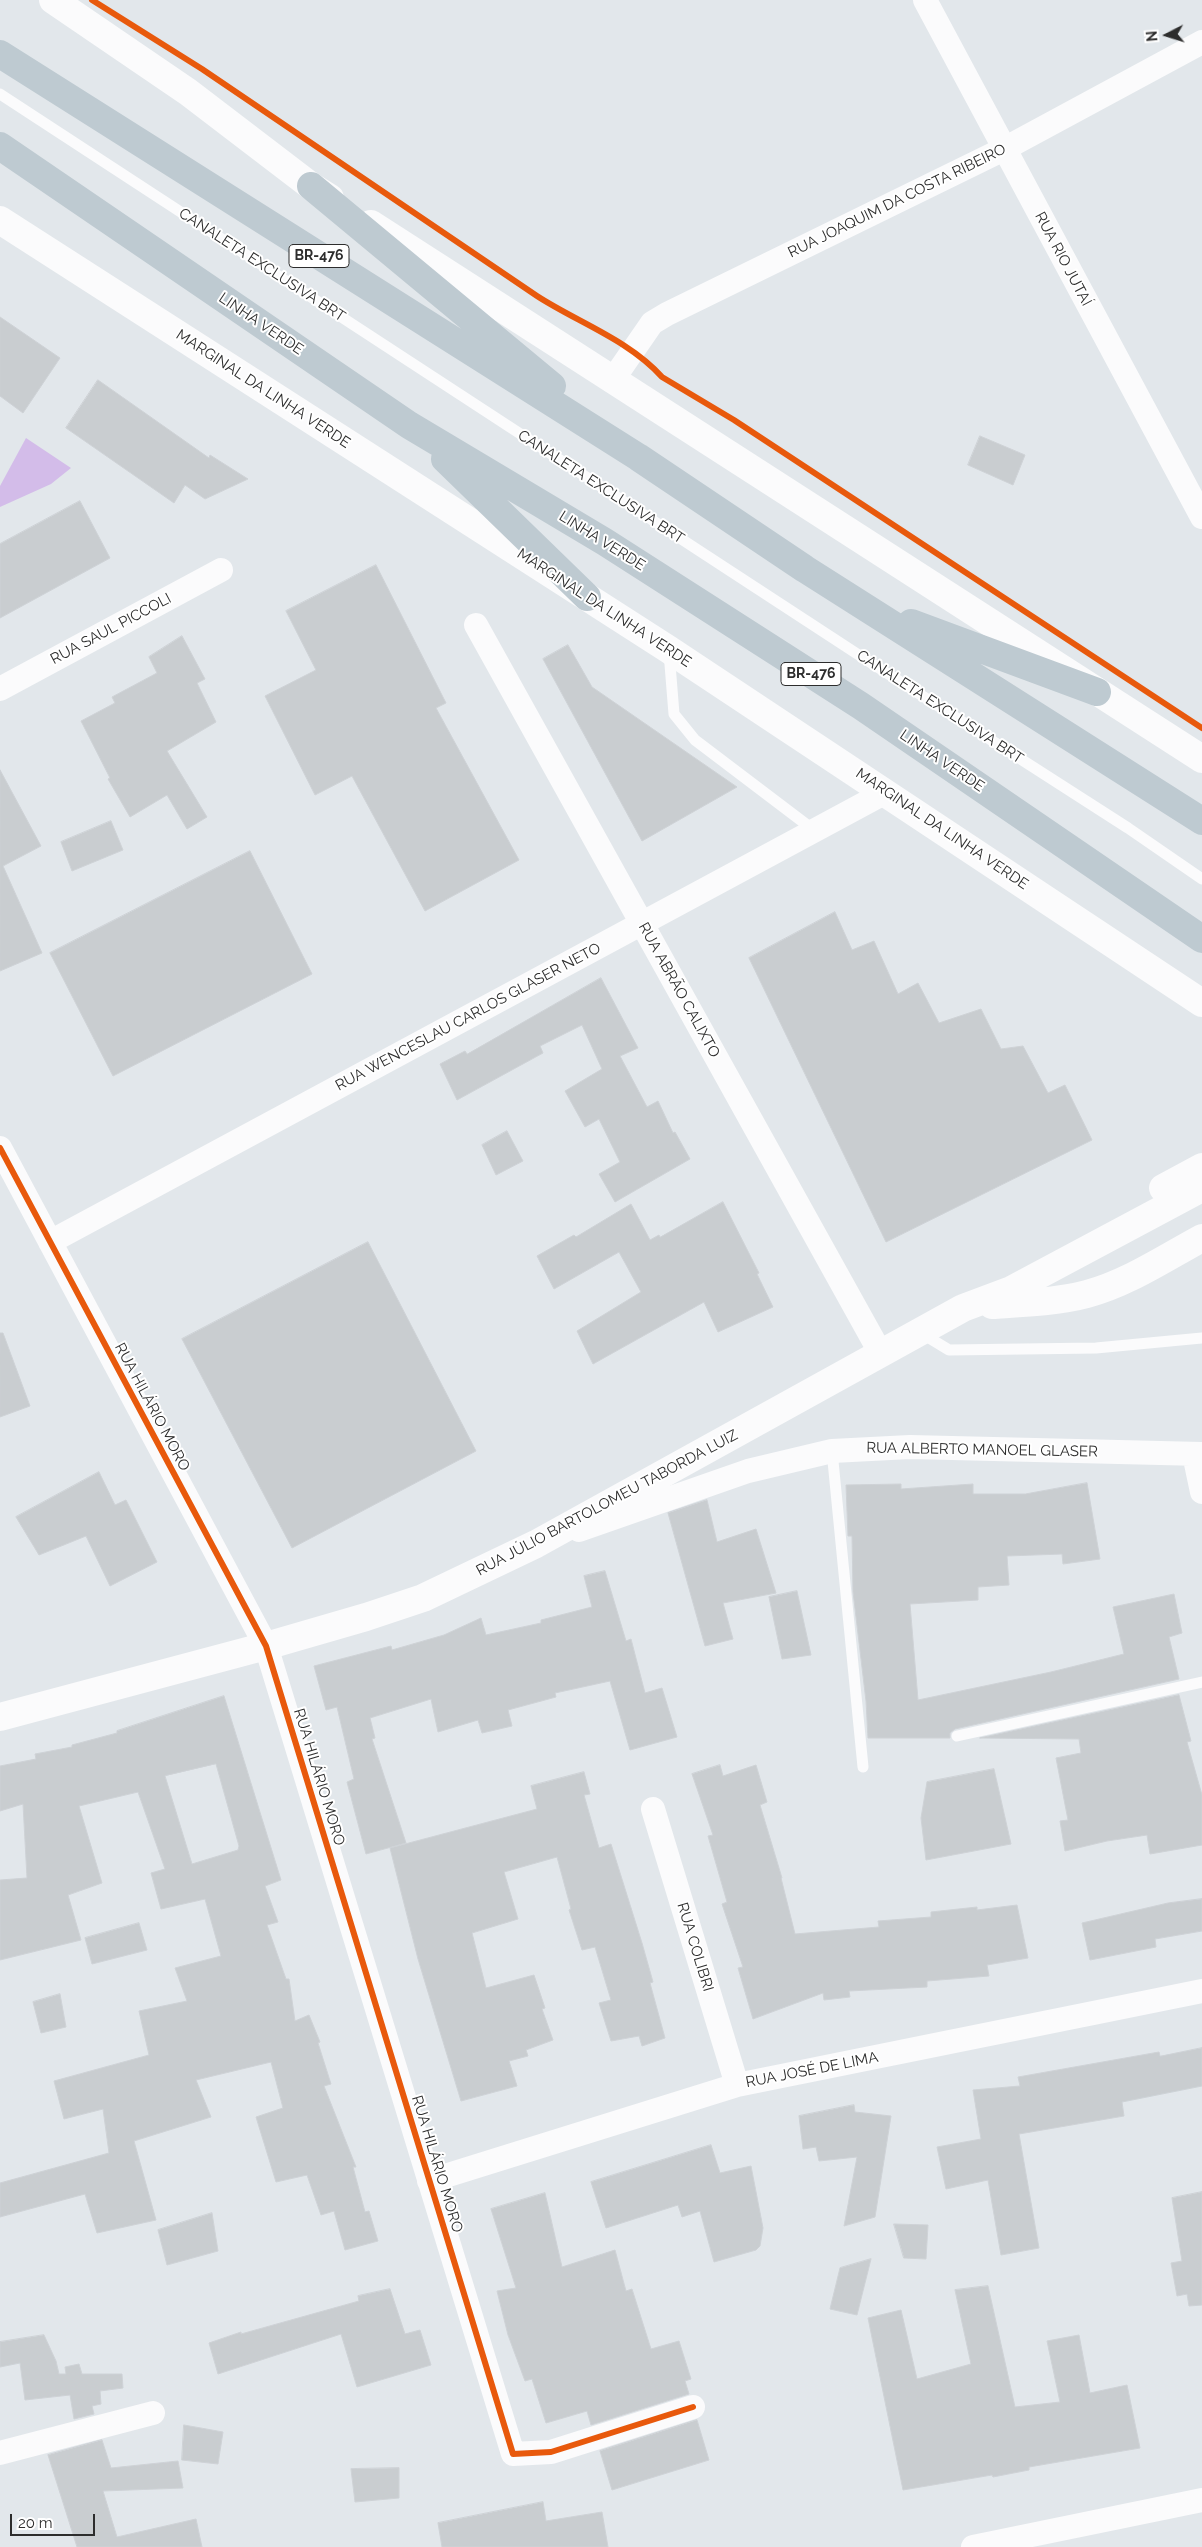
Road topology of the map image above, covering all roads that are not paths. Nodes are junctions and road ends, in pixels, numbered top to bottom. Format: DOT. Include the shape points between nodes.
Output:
graph roads {
  1 [pos="53,0"];
  2 [pos="924,0"];
  3 [pos="1202,42"];
  4 [pos="0,54"];
  5 [pos="0,94"];
  6 [pos="0,146"];
  7 [pos="1004,149"];
  8 [pos="311,186"];
  9 [pos="0,220"];
  10 [pos="612,381"];
  11 [pos="409,425"];
  12 [pos="638,457"];
  13 [pos="1202,517"];
  14 [pos="221,570"];
  15 [pos="587,597"];
  16 [pos="859,603"];
  17 [pos="476,625"];
  18 [pos="668,649"];
  19 [pos="0,689"];
  20 [pos="1097,692"];
  21 [pos="1202,760"];
  22 [pos="886,792"];
  23 [pos="1202,822"];
  24 [pos="815,830"];
  25 [pos="1202,879"];
  26 [pos="642,923"];
  27 [pos="1202,939"];
  28 [pos="1202,1002"];
  29 [pos="0,1148"];
  30 [pos="1202,1167"];
  31 [pos="1202,1188"];
  32 [pos="1101,1232"];
  33 [pos="1202,1238"];
  34 [pos="50,1242"];
  35 [pos="963,1308"];
  36 [pos="919,1332"];
  37 [pos="1202,1338"];
  38 [pos="881,1354"];
  39 [pos="832,1451"];
  40 [pos="1198,1454"];
  41 [pos="1202,1492"];
  42 [pos="536,1544"];
  43 [pos="266,1646"];
  44 [pos="1202,1682"];
  45 [pos="0,1717"];
  46 [pos="957,1736"];
  47 [pos="863,1767"];
  48 [pos="653,1809"];
  49 [pos="1202,1991"];
  50 [pos="737,2085"];
  51 [pos="429,2181"];
  52 [pos="693,2407"];
  53 [pos="153,2413"];
  54 [pos="0,2453"];
  55 [pos="1202,2500"];
  56 [pos="973,2547"];
  1 -- 8 [label="main road" via="188,92"];
  2 -- 7 [label="street, RUA RIO JUTAÍ"];
  3 -- 7 [label="street, RUA JOAQUIM DA COSTA RIBEIRO"];
  4 -- 12 [label="highway, BR-476"];
  5 -- 25 [label="lane, CANALETA EXCLUSIVA BRT"];
  6 -- 11 [label="highway, LINHA VERDE / BR-476"];
  7 -- 10 [label="street, RUA JOAQUIM DA COSTA RIBEIRO" via="667,314 652,323"];
  7 -- 13 [label="street, RUA RIO JUTAÍ"];
  8 -- 10 [label="main road"];
  8 -- 12 [label="highway"];
  9 -- 15 [label="main road, MARGINAL DA LINHA VERDE"];
  10 -- 20 [label="main road"];
  11 -- 15 [label="highway"];
  11 -- 27 [label="highway, LINHA VERDE / BR-476" via="605,542 861,706"];
  12 -- 16 [label="highway, BR-476"];
  14 -- 19 [label="street, RUA SAUL PICCOLI"];
  15 -- 18 [label="main road, MARGINAL DA LINHA VERDE"];
  16 -- 20 [label="highway"];
  16 -- 23 [label="highway, BR-476"];
  17 -- 26 [label="street, RUA ABRÃO CALIXTO"];
  18 -- 22 [label="main road, MARGINAL DA LINHA VERDE"];
  18 -- 24 [label="lane" via="674,714 695,740"];
  20 -- 21 [label="main road"];
  22 -- 24 [label="street, RUA WENCESLAU CARLOS GLASER NETO"];
  22 -- 28 [label="main road, MARGINAL DA LINHA VERDE"];
  24 -- 26 [label="street, RUA WENCESLAU CARLOS GLASER NETO"];
  26 -- 34 [label="street, RUA WENCESLAU CARLOS GLASER NETO"];
  26 -- 38 [label="street, RUA ABRÃO CALIXTO"];
  29 -- 34 [label="street, RUA HILÁRIO MORO"];
  30 -- 32 [label="main road, RUA JÚLIO BARTOLOMEU TABORDA LUIZ"];
  31 -- 32 [label="main road, RUA JÚLIO BARTOLOMEU TABORDA LUIZ"];
  32 -- 35 [label="main road, RUA JÚLIO BARTOLOMEU TABORDA LUIZ" via="1011,1290"];
  33 -- 35 [label="main road" via="1122,1281 1087,1294"];
  34 -- 43 [label="street, RUA HILÁRIO MORO"];
  35 -- 36 [label="main road, RUA JÚLIO BARTOLOMEU TABORDA LUIZ"];
  36 -- 37 [label="lane" via="949,1350 1096,1348"];
  36 -- 38 [label="main road, RUA JÚLIO BARTOLOMEU TABORDA LUIZ"];
  38 -- 42 [label="main road, RUA JÚLIO BARTOLOMEU TABORDA LUIZ"];
  39 -- 40 [label="street, RUA ALBERTO MANOEL GLASER" via="910,1447"];
  39 -- 42 [label="street, RUA ALBERTO MANOEL GLASER" via="748,1471"];
  39 -- 47 [label="lane"];
  40 -- 41 [label="street"];
  42 -- 43 [label="main road, RUA JÚLIO BARTOLOMEU TABORDA LUIZ" via="423,1598"];
  43 -- 45 [label="main road, RUA JÚLIO BARTOLOMEU TABORDA LUIZ"];
  43 -- 51 [label="street, RUA HILÁRIO MORO"];
  44 -- 46 [label="lane"];
  48 -- 50 [label="street, RUA COLIBRI"];
  49 -- 50 [label="street, RUA JOSÉ DE LIMA"];
  50 -- 51 [label="street, RUA JOSÉ DE LIMA"];
  51 -- 52 [label="street, RUA HILÁRIO MORO" via="513,2454 551,2452"];
  53 -- 54 [label="street"];
  55 -- 56 [label="street"];
}
